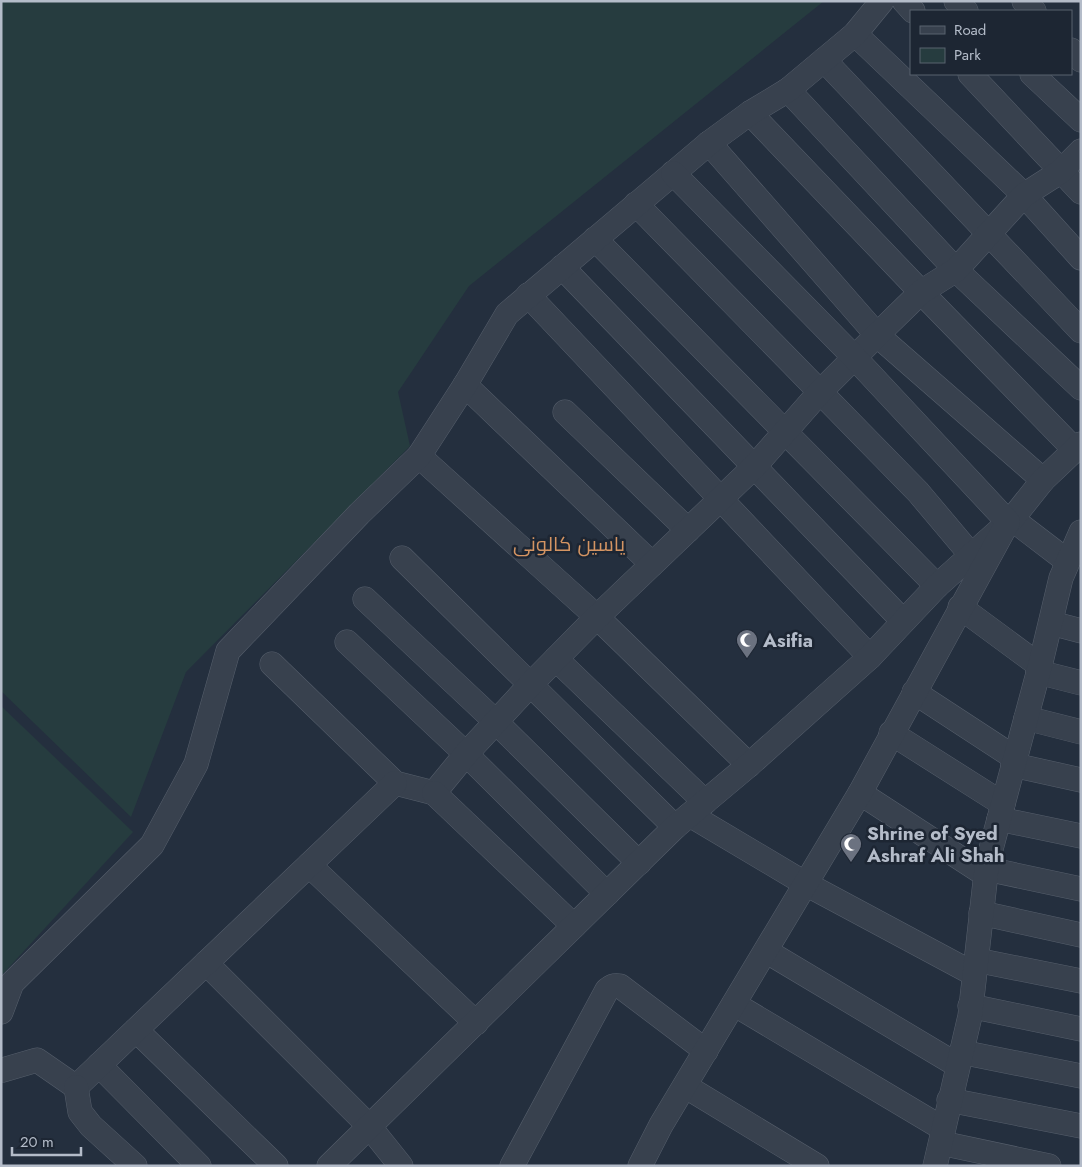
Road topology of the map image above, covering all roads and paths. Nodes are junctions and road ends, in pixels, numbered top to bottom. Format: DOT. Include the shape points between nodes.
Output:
graph roads {
  1 [pos="882,1"];
  2 [pos="956,1"];
  3 [pos="1024,1"];
  4 [pos="965,10"];
  5 [pos="1033,10"];
  6 [pos="855,34"];
  7 [pos="1072,51"];
  8 [pos="824,60"];
  9 [pos="1081,60"];
  10 [pos="971,75"];
  11 [pos="1033,75"];
  12 [pos="788,90"];
  13 [pos="750,113"];
  14 [pos="1081,120"];
  15 [pos="709,143"];
  16 [pos="1081,151"];
  17 [pos="1060,172"];
  18 [pos="672,173"];
  19 [pos="1081,192"];
  20 [pos="1024,195"];
  21 [pos="636,204"];
  22 [pos="989,234"];
  23 [pos="594,239"];
  24 [pos="1081,258"];
  25 [pos="562,267"];
  26 [pos="956,270"];
  27 [pos="921,292"];
  28 [pos="528,295"];
  29 [pos="1081,331"];
  30 [pos="877,335"];
  31 [pos="854,357"];
  32 [pos="465,386"];
  33 [pos="1081,388"];
  34 [pos="819,393"];
  35 [pos="565,412"];
  36 [pos="786,432"];
  37 [pos="1078,447"];
  38 [pos="419,456"];
  39 [pos="754,467"];
  40 [pos="1043,480"];
  41 [pos="720,498"];
  42 [pos="1010,521"];
  43 [pos="688,530"];
  44 [pos="1081,532"];
  45 [pos="970,555"];
  46 [pos="402,558"];
  47 [pos="652,564"];
  48 [pos="1070,571"];
  49 [pos="937,586"];
  50 [pos="365,599"];
  51 [pos="960,607"];
  52 [pos="597,617"];
  53 [pos="903,621"];
  54 [pos="1051,623"];
  55 [pos="1081,631"];
  56 [pos="347,642"];
  57 [pos="870,657"];
  58 [pos="556,659"];
  59 [pos="272,664"];
  60 [pos="1039,669"];
  61 [pos="1081,683"];
  62 [pos="530,685"];
  63 [pos="914,692"];
  64 [pos="1026,718"];
  65 [pos="496,722"];
  66 [pos="1081,732"];
  67 [pos="892,733"];
  68 [pos="466,754"];
  69 [pos="1014,761"];
  70 [pos="749,765"];
  71 [pos="1081,780"];
  72 [pos="395,783"];
  73 [pos="434,793"];
  74 [pos="860,793"];
  75 [pos="1001,811"];
  76 [pos="690,815"];
  77 [pos="1081,836"];
  78 [pos="639,863"];
  79 [pos="309,864"];
  80 [pos="986,872"];
  81 [pos="806,884"];
  82 [pos="1081,889"];
  83 [pos="607,894"];
  84 [pos="981,913"];
  85 [pos="574,926"];
  86 [pos="1081,935"];
  87 [pos="766,951"];
  88 [pos="206,963"];
  89 [pos="975,967"];
  90 [pos="1081,981"];
  91 [pos="734,1004"];
  92 [pos="970,1006"];
  93 [pos="1,1012"];
  94 [pos="476,1023"];
  95 [pos="1081,1028"];
  96 [pos="136,1030"];
  97 [pos="706,1050"];
  98 [pos="959,1058"];
  99 [pos="99,1065"];
  100 [pos="2,1068"];
  101 [pos="1081,1076"];
  102 [pos="684,1086"];
  103 [pos="76,1087"];
  104 [pos="949,1100"];
  105 [pos="370,1126"];
  106 [pos="1081,1126"];
  107 [pos="942,1135"];
  108 [pos="641,1165"];
  109 [pos="136,1166"];
  110 [pos="199,1166"];
  111 [pos="276,1166"];
  112 [pos="329,1166"];
  113 [pos="401,1166"];
  114 [pos="512,1166"];
  115 [pos="817,1166"];
  116 [pos="934,1166"];
  117 [pos="1049,1166"];
  1 -- 6 [label="street"];
  2 -- 4 [label="street"];
  3 -- 5 [label="street"];
  6 -- 8 [label="street"];
  6 -- 20 [label="street"];
  7 -- 9 [label="street"];
  8 -- 12 [label="street"];
  8 -- 22 [label="street"];
  10 -- 17 [label="street"];
  11 -- 14 [label="street"];
  12 -- 13 [label="street"];
  12 -- 26 [label="street"];
  13 -- 15 [label="street"];
  13 -- 27 [label="street"];
  15 -- 18 [label="street"];
  15 -- 30 [label="street"];
  16 -- 17 [label="street"];
  17 -- 19 [label="street"];
  17 -- 20 [label="street"];
  18 -- 21 [label="street"];
  18 -- 31 [label="street"];
  20 -- 22 [label="street"];
  20 -- 24 [label="street"];
  21 -- 23 [label="street"];
  21 -- 34 [label="street"];
  22 -- 26 [label="street"];
  22 -- 29 [label="street"];
  23 -- 25 [label="street"];
  23 -- 36 [label="street"];
  25 -- 28 [label="street"];
  25 -- 39 [label="street"];
  26 -- 27 [label="street"];
  26 -- 33 [label="street"];
  27 -- 30 [label="street"];
  27 -- 37 [label="street"];
  28 -- 32 [label="street" via="507,314"];
  28 -- 41 [label="street"];
  30 -- 31 [label="street"];
  30 -- 40 [label="street"];
  31 -- 34 [label="street"];
  31 -- 42 [label="street"];
  32 -- 38 [label="street"];
  32 -- 47 [label="street"];
  34 -- 36 [label="street"];
  34 -- 45 [label="street" via="918,492"];
  35 -- 43 [label="street"];
  36 -- 39 [label="street"];
  36 -- 49 [label="street"];
  37 -- 40 [label="street"];
  38 -- 52 [label="street"];
  38 -- 93 [label="street" via="228,651 196,764 152,845 12,983"];
  39 -- 41 [label="street"];
  39 -- 53 [label="street"];
  40 -- 42 [label="street"];
  41 -- 43 [label="street"];
  41 -- 57 [label="street"];
  42 -- 45 [label="street"];
  42 -- 48 [label="street"];
  42 -- 51 [label="street"];
  43 -- 47 [label="street"];
  44 -- 48 [label="street"];
  45 -- 49 [label="street"];
  46 -- 62 [label="street"];
  47 -- 52 [label="street"];
  48 -- 54 [label="street"];
  49 -- 53 [label="street"];
  50 -- 65 [label="street"];
  51 -- 60 [label="street"];
  51 -- 63 [label="street"];
  52 -- 58 [label="street"];
  52 -- 70 [label="street"];
  53 -- 57 [label="street"];
  54 -- 55 [label="street"];
  54 -- 60 [label="street"];
  56 -- 68 [label="street"];
  57 -- 70 [label="street"];
  58 -- 62 [label="street"];
  58 -- 76 [label="street"];
  59 -- 72 [label="street"];
  60 -- 61 [label="street"];
  60 -- 64 [label="street"];
  62 -- 65 [label="street"];
  62 -- 76 [label="street"];
  63 -- 67 [label="street"];
  63 -- 69 [label="street"];
  64 -- 66 [label="street"];
  64 -- 69 [label="street"];
  65 -- 68 [label="street"];
  65 -- 78 [label="street"];
  67 -- 74 [label="street"];
  67 -- 75 [label="street"];
  68 -- 73 [label="street"];
  68 -- 83 [label="street"];
  69 -- 71 [label="street"];
  69 -- 75 [label="street"];
  70 -- 76 [label="street"];
  72 -- 73 [label="street"];
  72 -- 79 [label="street"];
  73 -- 85 [label="street"];
  74 -- 80 [label="street"];
  74 -- 81 [label="street"];
  75 -- 77 [label="street"];
  75 -- 80 [label="street"];
  76 -- 78 [label="street"];
  76 -- 81 [label="street"];
  78 -- 83 [label="street"];
  79 -- 88 [label="street"];
  79 -- 94 [label="street"];
  80 -- 82 [label="street"];
  80 -- 84 [label="street"];
  81 -- 87 [label="street"];
  81 -- 89 [label="street"];
  83 -- 85 [label="street"];
  84 -- 86 [label="street"];
  84 -- 89 [label="street"];
  85 -- 94 [label="street"];
  87 -- 91 [label="street"];
  87 -- 98 [label="street"];
  88 -- 96 [label="street"];
  88 -- 105 [label="street"];
  89 -- 90 [label="street"];
  89 -- 92 [label="street"];
  91 -- 97 [label="street"];
  91 -- 107 [label="street"];
  92 -- 95 [label="street"];
  92 -- 98 [label="street"];
  94 -- 105 [label="street"];
  96 -- 99 [label="street"];
  96 -- 111 [label="street"];
  97 -- 102 [label="street"];
  97 -- 114 [label="street" via="620,986 611,986"];
  98 -- 101 [label="street"];
  98 -- 104 [label="street"];
  99 -- 103 [label="street"];
  99 -- 110 [label="street"];
  100 -- 103 [label="street" via="36,1060"];
  102 -- 108 [label="street"];
  102 -- 115 [label="street"];
  103 -- 109 [label="street" via="80,1112"];
  104 -- 106 [label="street"];
  104 -- 107 [label="street"];
  105 -- 112 [label="street"];
  105 -- 113 [label="street"];
  107 -- 116 [label="street"];
  107 -- 117 [label="street"];
}
